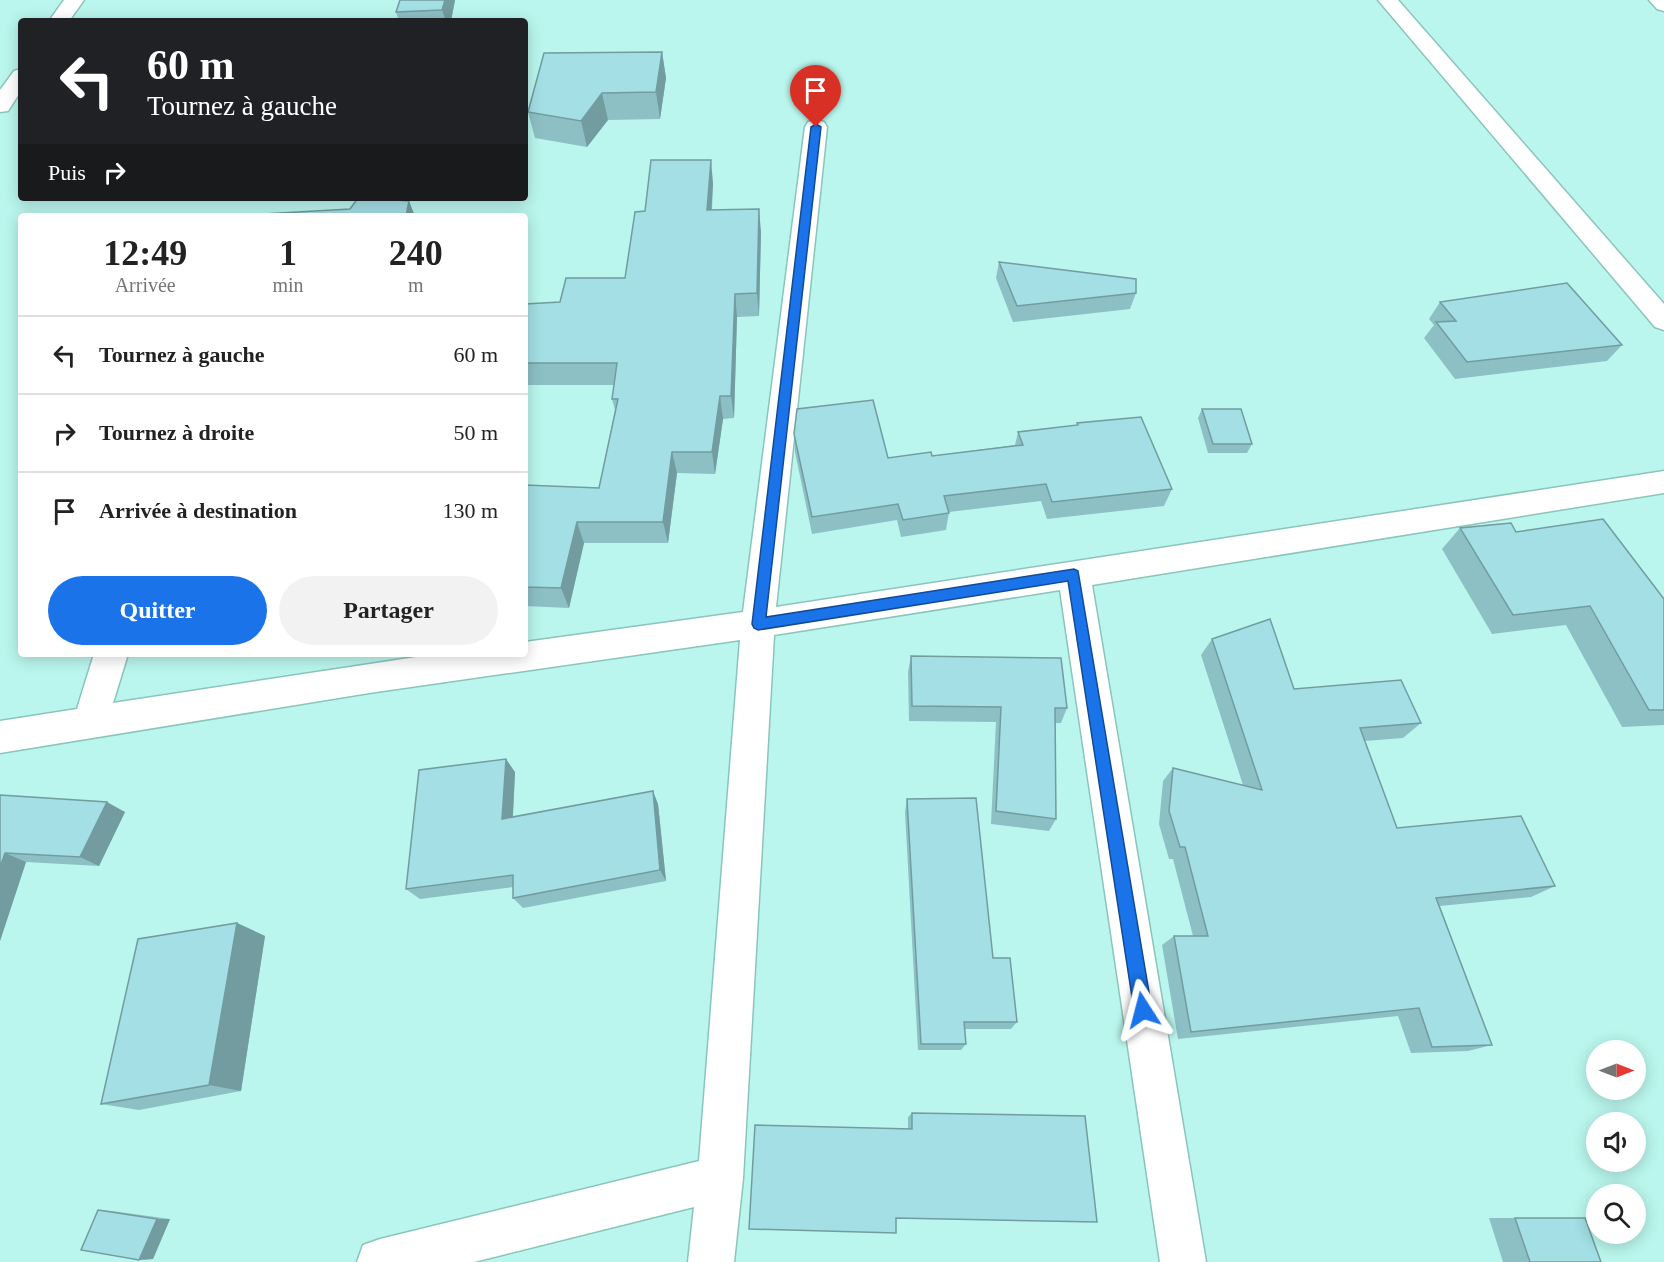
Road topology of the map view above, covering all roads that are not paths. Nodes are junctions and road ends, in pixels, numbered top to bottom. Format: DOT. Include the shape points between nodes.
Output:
graph roads {
  1 [pos="74,0"];
  2 [pos="1388,0"];
  3 [pos="1659,0"];
  4 [pos="1664,5"];
  5 [pos="61,18"];
  6 [pos="18,79"];
  7 [pos="0,106"];
  8 [pos="816,127"];
  9 [pos="1664,321"];
  10 [pos="1664,482"];
  11 [pos="1074,574"];
  12 [pos="758,624"];
  13 [pos="528,656"];
  14 [pos="110,657"];
  15 [pos="520,657"];
  16 [pos="90,723"];
  17 [pos="0,736"];
  18 [pos="720,1178"];
  19 [pos="380,1262"];
  20 [pos="711,1262"];
  21 [pos="1183,1262"];
  1 -- 5 [label="street"];
  2 -- 9 [label="street"];
  3 -- 4 [label="street"];
  6 -- 7 [label="street"];
  8 -- 12 [label="street"];
  10 -- 11 [label="street"];
  11 -- 12 [label="street"];
  11 -- 21 [label="street"];
  12 -- 13 [label="street"];
  12 -- 18 [label="street"];
  14 -- 16 [label="street"];
  15 -- 16 [label="street"];
  16 -- 17 [label="street"];
  18 -- 19 [label="street"];
  18 -- 20 [label="street"];
}
